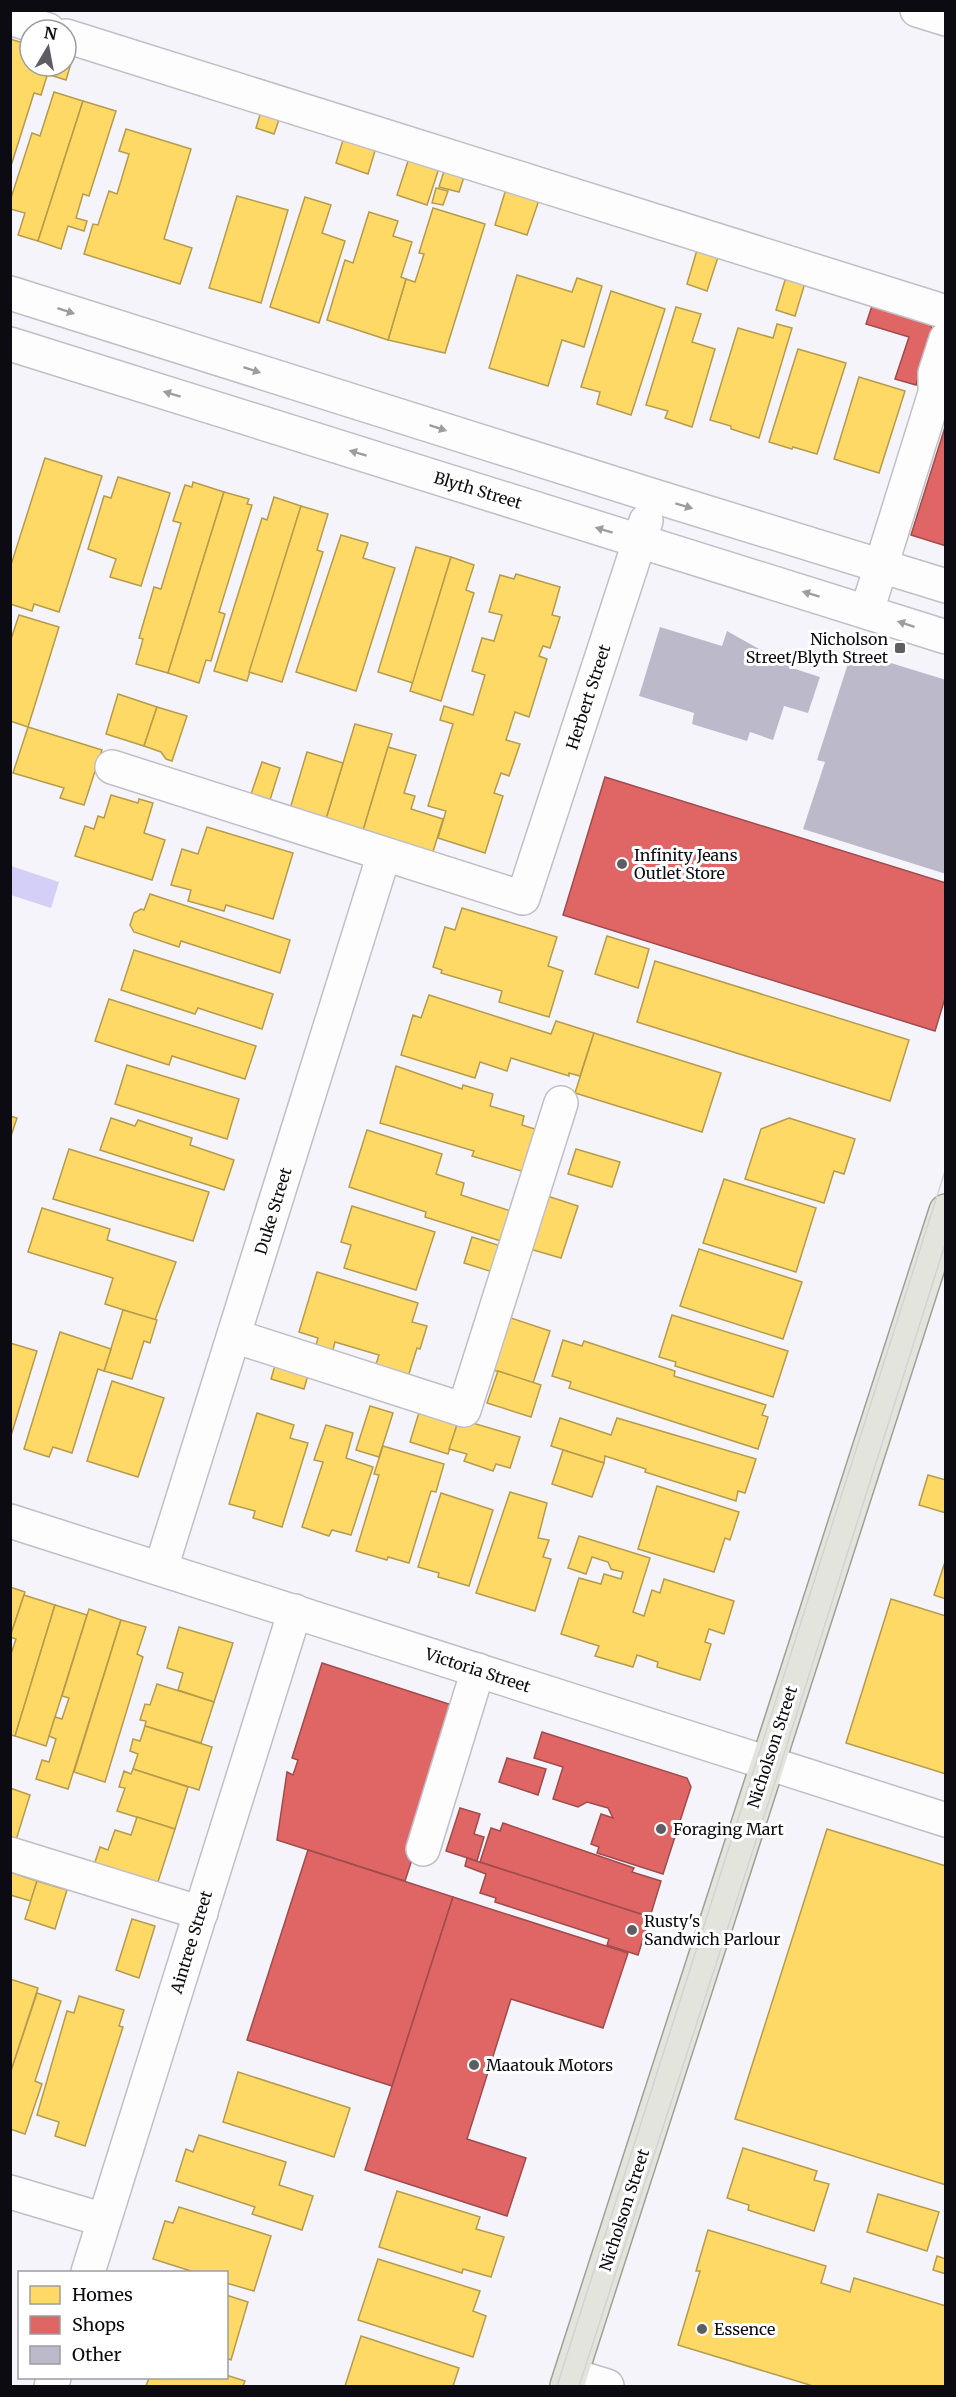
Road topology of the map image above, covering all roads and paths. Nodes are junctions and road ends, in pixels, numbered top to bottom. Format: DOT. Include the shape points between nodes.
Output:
graph roads {
  1 [pos="917,10"];
  2 [pos="945,20"];
  3 [pos="78,40"];
  4 [pos="10,293"];
  5 [pos="945,312"];
  6 [pos="945,339"];
  7 [pos="10,344"];
  8 [pos="654,496"];
  9 [pos="639,541"];
  10 [pos="880,566"];
  11 [pos="945,586"];
  12 [pos="867,611"];
  13 [pos="945,637"];
  14 [pos="112,767"];
  15 [pos="384,854"];
  16 [pos="561,1102"];
  17 [pos="945,1211"];
  18 [pos="234,1336"];
  19 [pos="10,1521"];
  20 [pos="161,1568"];
  21 [pos="294,1611"];
  22 [pos="478,1670"];
  23 [pos="767,1763"];
  24 [pos="945,1820"];
  25 [pos="423,1849"];
  26 [pos="10,1854"];
  27 [pos="201,1913"];
  28 [pos="10,2192"];
  29 [pos="104,2220"];
  30 [pos="88,2271"];
  31 [pos="569,2381"];
  32 [pos="607,2386"];
  1 -- 2 [label="street"];
  3 -- 5 [label="street"];
  4 -- 8 [label="street, one-way"];
  6 -- 10 [label="street" via="935,373 935,393"];
  9 -- 7 [label="street, Blyth Street, one-way"];
  8 -- 9 [label="street, Herbert Street"];
  8 -- 10 [label="street, one-way"];
  12 -- 9 [label="street, Blyth Street, one-way"];
  9 -- 15 [label="street, Herbert Street" via="523,898"];
  10 -- 11 [label="street"];
  10 -- 12 [label="street"];
  13 -- 12 [label="street, Blyth Street, one-way"];
  14 -- 15 [label="street"];
  15 -- 18 [label="street, Duke Street"];
  16 -- 18 [label="street" via="464,1410"];
  17 -- 23 [label="main road, Nicholson Street"];
  18 -- 20 [label="street, Duke Street"];
  19 -- 20 [label="street, Victoria Street"];
  20 -- 21 [label="street, Victoria Street"];
  21 -- 22 [label="street, Victoria Street"];
  21 -- 27 [label="street, Aintree Street"];
  22 -- 23 [label="street, Victoria Street"];
  22 -- 25 [label="street"];
  23 -- 24 [label="street, Victoria Street"];
  23 -- 31 [label="main road, Nicholson Street"];
  26 -- 27 [label="street"];
  27 -- 29 [label="street, Aintree Street"];
  28 -- 29 [label="street"];
  29 -- 30 [label="street, Aintree Street"];
  31 -- 32 [label="street"];
}
